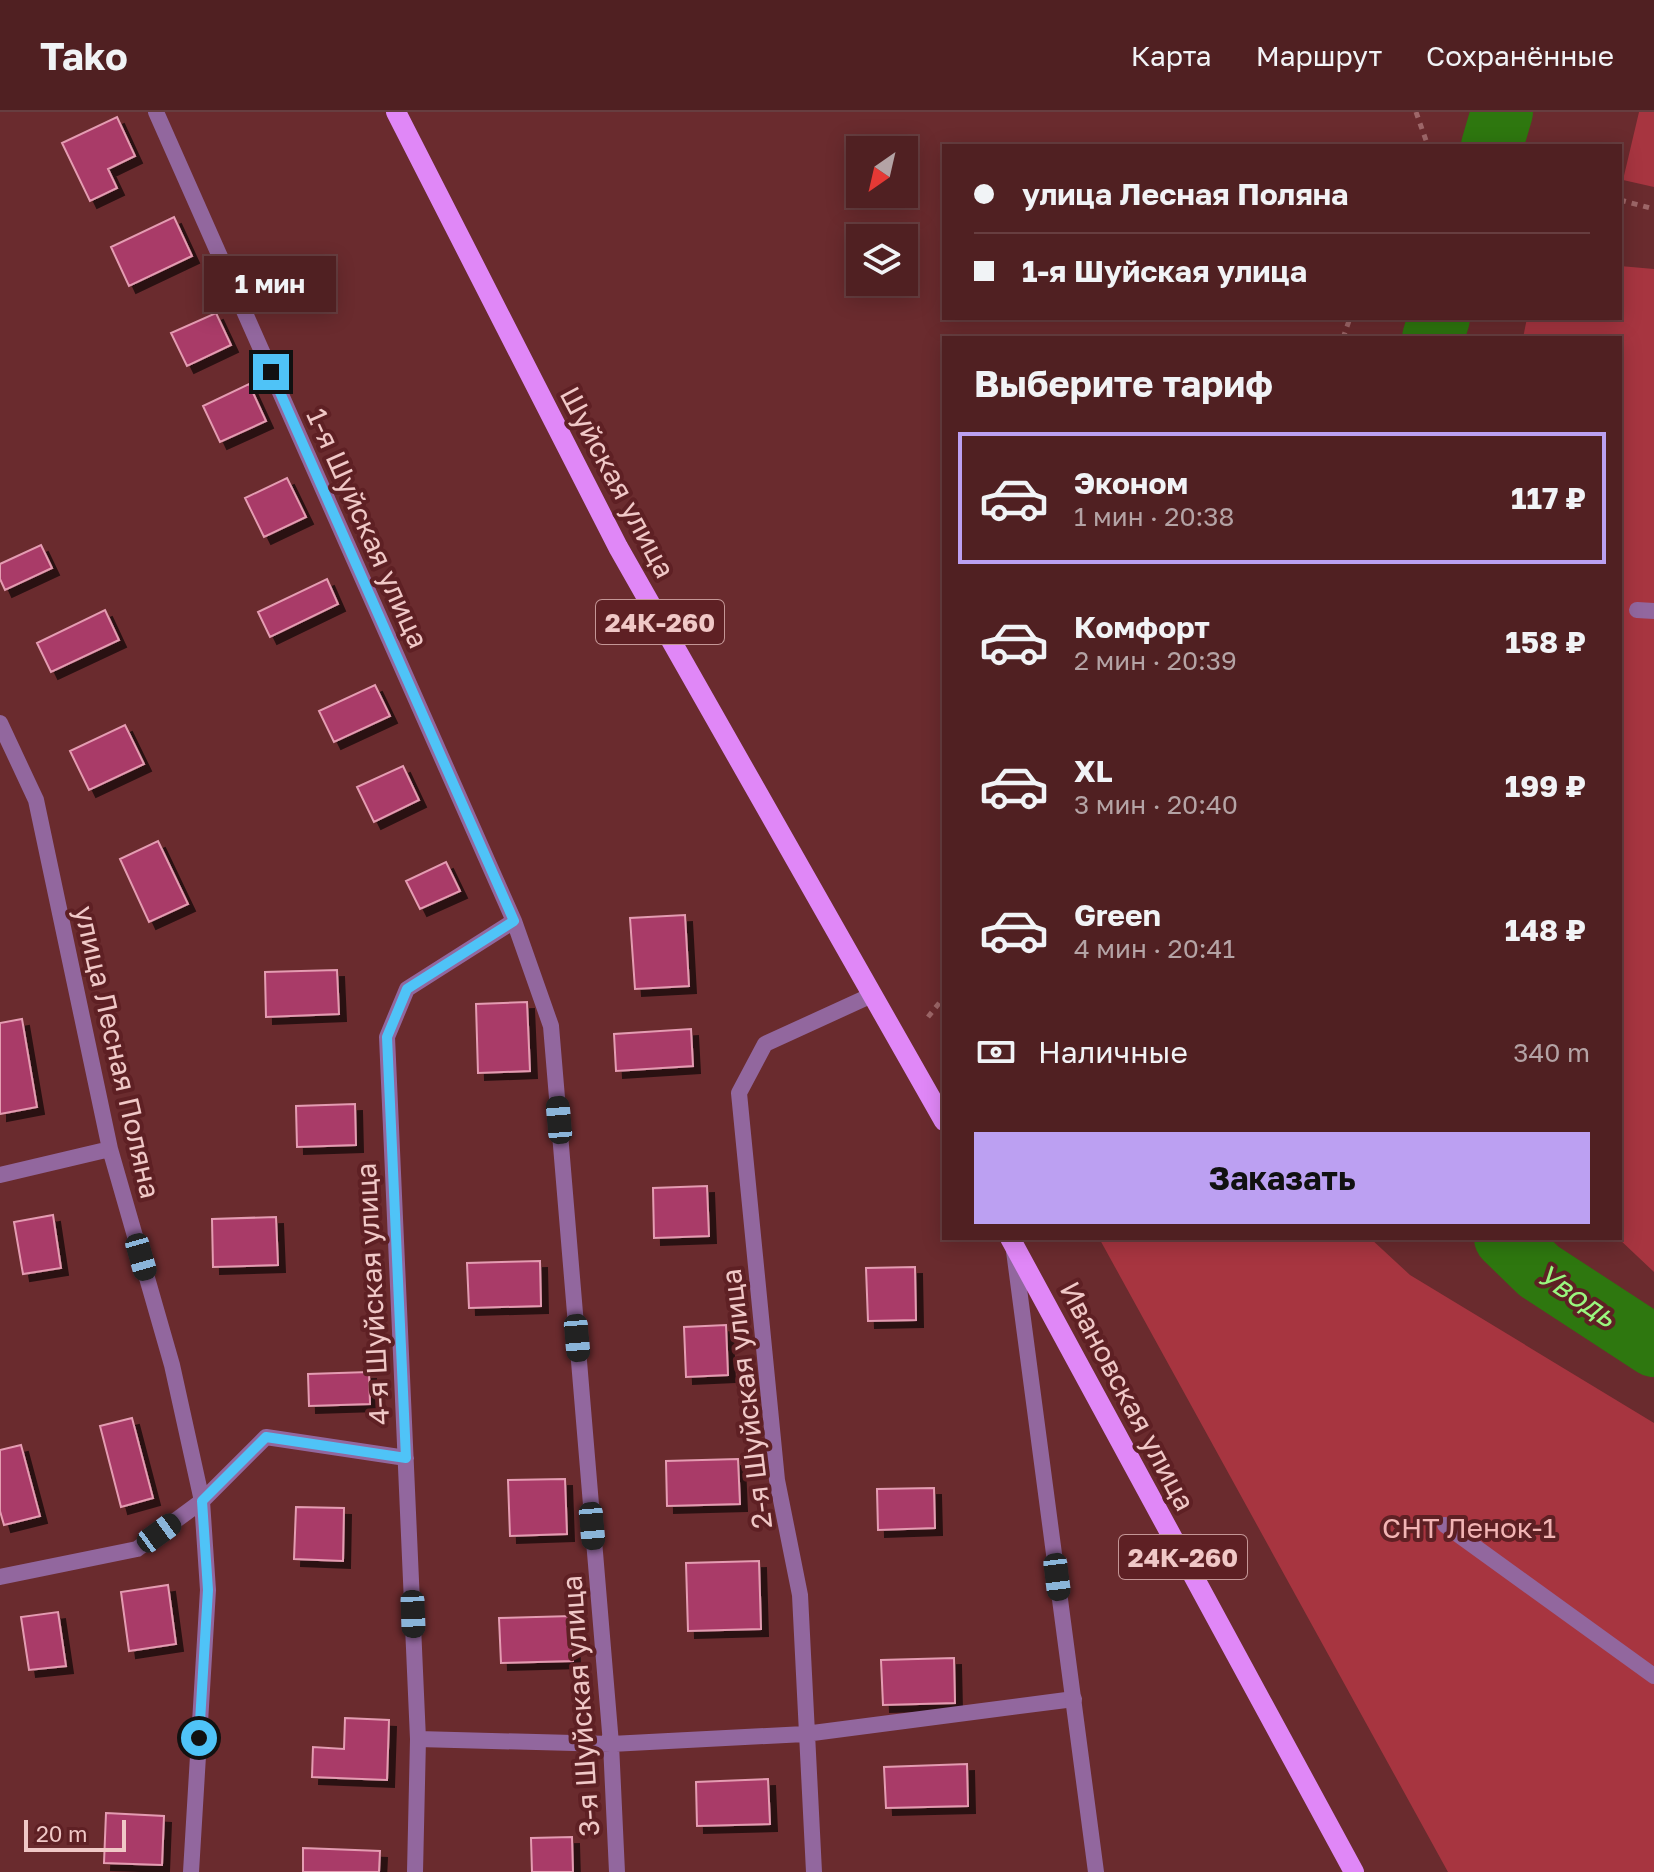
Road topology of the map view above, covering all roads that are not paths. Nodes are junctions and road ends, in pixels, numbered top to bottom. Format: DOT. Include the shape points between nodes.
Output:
graph roads {
  1 [pos="156,112"];
  2 [pos="396,112"];
  3 [pos="0,723"];
  4 [pos="514,921"];
  5 [pos="872,995"];
  6 [pos="942,1118"];
  7 [pos="110,1149"];
  8 [pos="0,1175"];
  9 [pos="1012,1240"];
  10 [pos="406,1458"];
  11 [pos="202,1501"];
  12 [pos="1445,1525"];
  13 [pos="0,1577"];
  14 [pos="1654,1676"];
  15 [pos="1074,1699"];
  16 [pos="805,1734"];
  17 [pos="418,1739"];
  18 [pos="611,1744"];
  19 [pos="191,1872"];
  20 [pos="415,1872"];
  21 [pos="617,1872"];
  22 [pos="814,1872"];
  23 [pos="1096,1872"];
  24 [pos="1354,1872"];
  1 -- 4 [label="street, 1-я Шуйская улица"];
  2 -- 5 [label="main road, Шуйская улица / 24К-260" via="618,547"];
  3 -- 7 [label="street, улица Лесная Поляна" via="36,800"];
  4 -- 10 [label="street, 4-я Шуйская улица" via="407,989 387,1037"];
  4 -- 18 [label="street, 3-я Шуйская улица" via="551,1026"];
  5 -- 6 [label="main road, Шуйская улица / 24К-260"];
  5 -- 16 [label="street, 2-я Шуйская улица" via="765,1044 739,1093 777,1480 800,1595"];
  7 -- 8 [label="street"];
  7 -- 11 [label="street, улица Лесная Поляна" via="172,1365"];
  9 -- 15 [label="street"];
  9 -- 24 [label="main road, Ивановская улица / 24К-260"];
  10 -- 11 [label="street" via="266,1437"];
  10 -- 17 [label="street, 4-я Шуйская улица"];
  11 -- 13 [label="street" via="137,1549"];
  11 -- 19 [label="street, улица Лесная Поляна" via="208,1590"];
  12 -- 14 [label="street"];
  15 -- 16 [label="street"];
  15 -- 23 [label="street"];
  16 -- 18 [label="street"];
  16 -- 22 [label="street, 2-я Шуйская улица"];
  17 -- 18 [label="street"];
  17 -- 20 [label="street, 4-я Шуйская улица"];
  18 -- 21 [label="street, 3-я Шуйская улица"];
}
